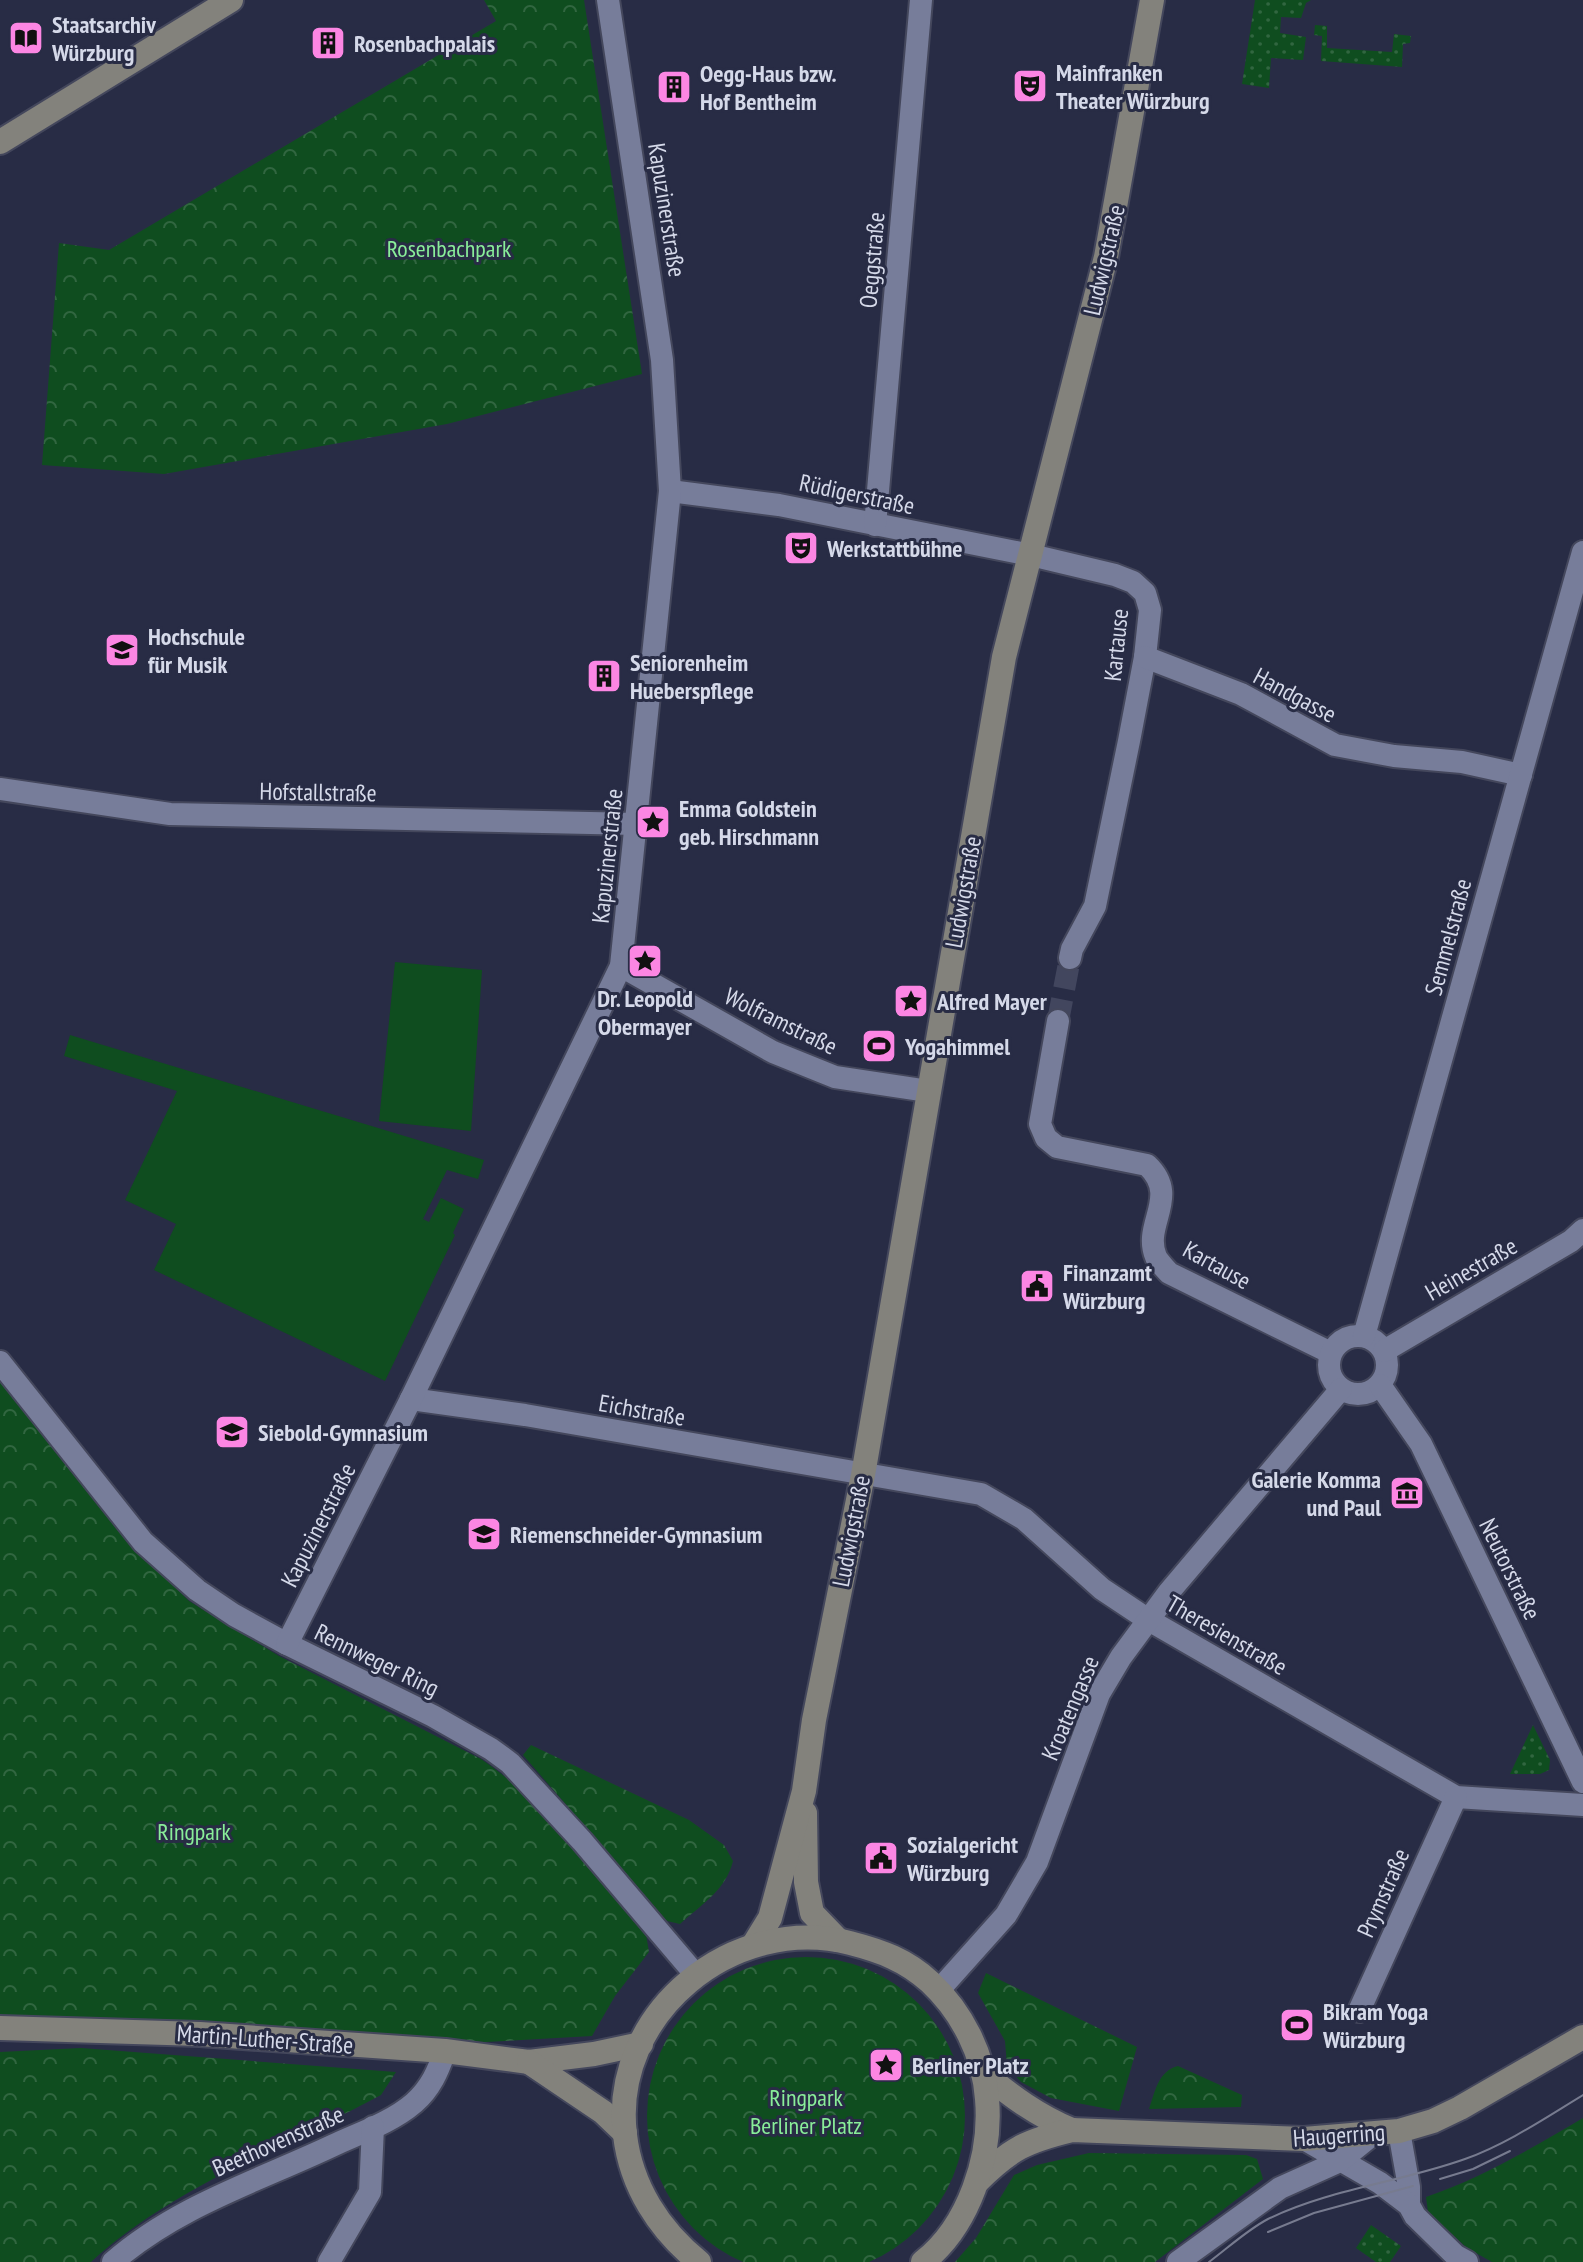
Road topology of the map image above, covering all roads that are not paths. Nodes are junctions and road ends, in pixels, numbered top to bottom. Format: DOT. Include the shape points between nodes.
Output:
graph roads {
  1 [pos="231,0"];
  2 [pos="608,0"];
  3 [pos="921,0"];
  4 [pos="1152,0"];
  5 [pos="0,142"];
  6 [pos="670,491"];
  7 [pos="875,525"];
  8 [pos="1031,555"];
  9 [pos="1583,555"];
  10 [pos="1145,657"];
  11 [pos="1521,775"];
  12 [pos="0,789"];
  13 [pos="637,824"];
  14 [pos="1070,958"];
  15 [pos="621,966"];
  16 [pos="1058,1021"];
  17 [pos="928,1091"];
  18 [pos="1583,1230"];
  19 [pos="1364,1336"];
  20 [pos="1334,1349"];
  21 [pos="1384,1351"];
  22 [pos="0,1362"];
  23 [pos="1380,1385"];
  24 [pos="1341,1389"];
  25 [pos="411,1399"];
  26 [pos="863,1475"];
  27 [pos="1147,1619"];
  28 [pos="287,1644"];
  29 [pos="1583,1782"];
  30 [pos="804,1791"];
  31 [pos="1456,1797"];
  32 [pos="1583,1805"];
  33 [pos="838,1940"];
  34 [pos="754,1944"];
  35 [pos="695,1974"];
  36 [pos="939,1990"];
  37 [pos="1359,2011"];
  38 [pos="0,2028"];
  39 [pos="1583,2037"];
  40 [pos="641,2044"];
  41 [pos="445,2051"];
  42 [pos="529,2062"];
  43 [pos="983,2073"];
  44 [pos="373,2127"];
  45 [pos="1072,2130"];
  46 [pos="1399,2131"];
  47 [pos="625,2133"];
  48 [pos="1372,2135"];
  49 [pos="1304,2139"];
  50 [pos="1340,2161"];
  51 [pos="975,2184"];
  52 [pos="1409,2205"];
  53 [pos="677,2251"];
  54 [pos="928,2260"];
  55 [pos="113,2262"];
  56 [pos="329,2262"];
  57 [pos="699,2262"];
  58 [pos="1178,2262"];
  59 [pos="1467,2262"];
  1 -- 5 [label="main road"];
  2 -- 6 [label="street, Kapuzinerstraße" via="662,360"];
  3 -- 7 [label="street, Oeggstraße"];
  4 -- 8 [label="main road, Ludwigstraße" via="1106,257"];
  6 -- 7 [label="street, Rüdigerstraße" via="779,505"];
  6 -- 13 [label="street, Kapuzinerstraße"];
  7 -- 8 [label="street, Rüdigerstraße"];
  8 -- 10 [label="street, Kartause" via="1133,582 1145,593 1150,610"];
  8 -- 17 [label="main road, Ludwigstraße" via="1004,657"];
  9 -- 11 [label="street, Semmelstraße"];
  10 -- 11 [label="street, Handgasse" via="1241,694 1335,745"];
  10 -- 14 [label="street, Kartause" via="1095,906"];
  11 -- 19 [label="street, Semmelstraße"];
  12 -- 13 [label="street, Hofstallstraße" via="170,814"];
  13 -- 15 [label="street, Kapuzinerstraße"];
  15 -- 17 [label="street, Wolframstraße" via="800,1063 835,1077"];
  15 -- 25 [label="street, Kapuzinerstraße"];
  16 -- 20 [label="street, Kartause" via="1040,1124 1046,1138 1057,1147 1147,1165 1163,1187 1154,1241 1156,1257 1169,1273"];
  17 -- 26 [label="main road, Ludwigstraße"];
  18 -- 21 [label="street, Heinestraße"];
  19 -- 20 [label="street" via="1345,1339"];
  19 -- 21 [label="street"];
  20 -- 24 [label="street" via="1328,1364"];
  21 -- 23 [label="street" via="1388,1365"];
  22 -- 28 [label="street, Rennweger Ring" via="143,1542 197,1590"];
  23 -- 24 [label="street" via="1362,1395"];
  23 -- 29 [label="street, Neutorstraße" via="1421,1444"];
  24 -- 27 [label="street, Kroatengasse"];
  25 -- 26 [label="street, Eichstraße"];
  25 -- 28 [label="street, Kapuzinerstraße"];
  26 -- 27 [label="street, Theresienstraße" via="981,1494 1024,1519 1102,1589"];
  26 -- 30 [label="main road, Ludwigstraße"];
  27 -- 31 [label="street, Theresienstraße"];
  27 -- 36 [label="street, Kroatengasse" via="1099,1694 1037,1862 1006,1915"];
  28 -- 35 [label="street, Rennweger Ring" via="433,1716 510,1763"];
  30 -- 33 [label="main road, Ludwigstraße" via="812,1913"];
  30 -- 34 [label="main road, Ludwigstraße" via="770,1918"];
  31 -- 32 [label="street, Theresienstraße"];
  31 -- 37 [label="street, Prymstraße"];
  33 -- 34 [label="main road" via="802,1937"];
  33 -- 36 [label="main road" via="898,1958"];
  34 -- 35 [label="main road"];
  35 -- 40 [label="main road" via="665,2005"];
  36 -- 43 [label="main road" via="967,2029"];
  38 -- 41 [label="main road, Martin-Luther-Straße"];
  39 -- 46 [label="main road, Haugerring" via="1460,2108"];
  40 -- 42 [label="main road, Martin-Luther-Straße"];
  40 -- 47 [label="main road" via="628,2080"];
  41 -- 42 [label="main road, Martin-Luther-Straße"];
  41 -- 44 [label="street, Beethovenstraße" via="435,2080 415,2102"];
  42 -- 47 [label="main road, Martin-Luther-Straße"];
  43 -- 45 [label="main road, Haugerring" via="1024,2105"];
  43 -- 51 [label="main road" via="987,2130"];
  44 -- 55 [label="street, Beethovenstraße" via="223,2193 151,2231"];
  44 -- 56 [label="street" via="370,2192"];
  45 -- 49 [label="main road, Haugerring"];
  45 -- 51 [label="main road, Haugerring" via="1013,2149"];
  46 -- 48 [label="main road, Haugerring"];
  46 -- 52 [label="street"];
  47 -- 53 [label="main road" via="645,2200"];
  48 -- 49 [label="main road, Haugerring"];
  48 -- 50 [label="street"];
  49 -- 50 [label="street"];
  50 -- 52 [label="street"];
  50 -- 58 [label="street" via="1280,2188"];
  51 -- 54 [label="main road" via="952,2229"];
  52 -- 59 [label="street"];
  53 -- 57 [label="main road"];
}
